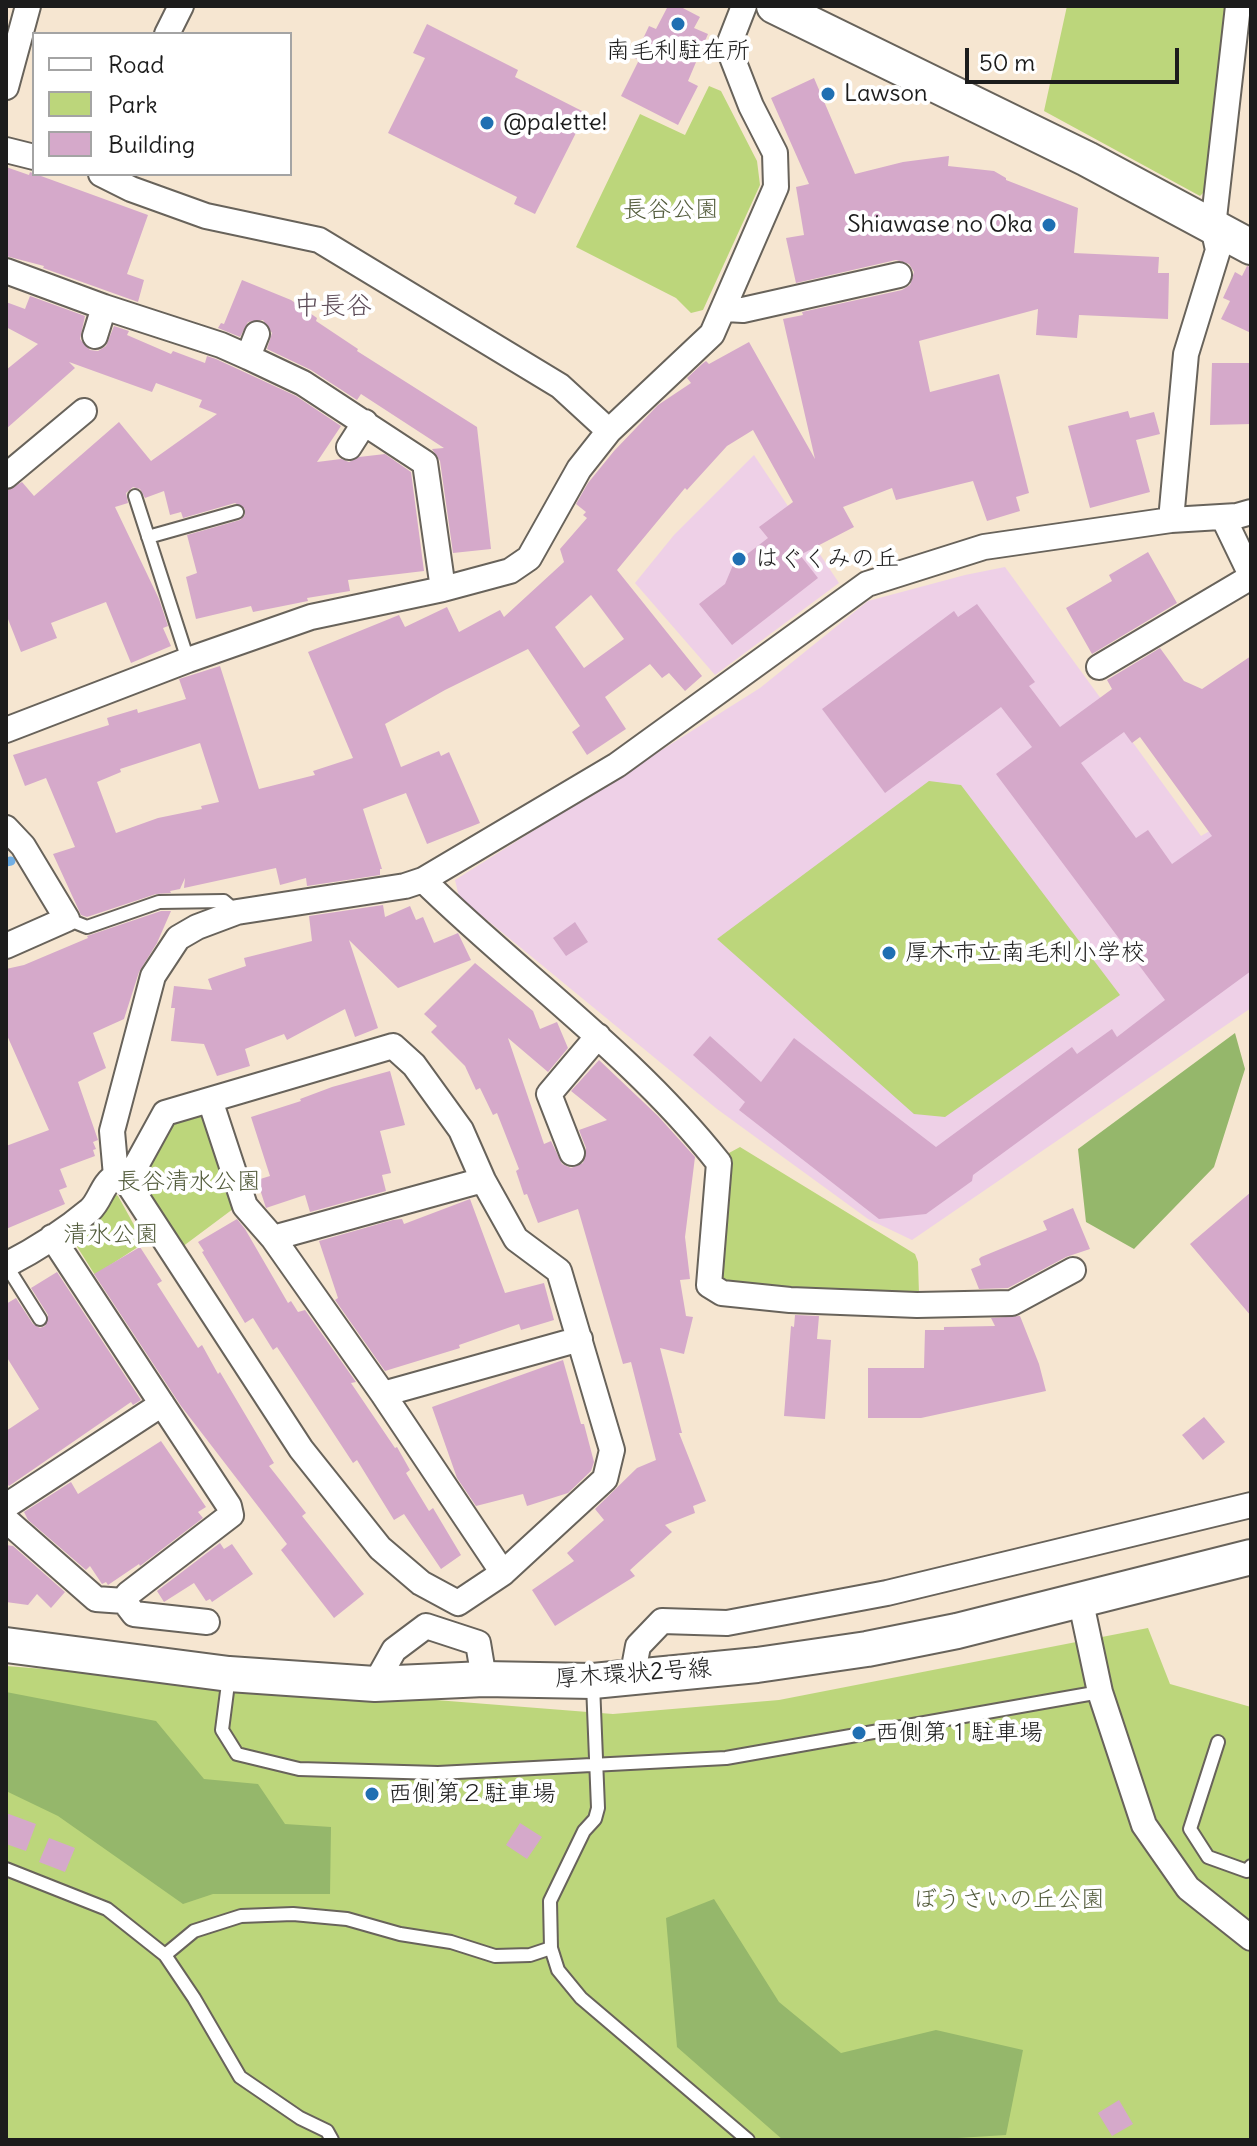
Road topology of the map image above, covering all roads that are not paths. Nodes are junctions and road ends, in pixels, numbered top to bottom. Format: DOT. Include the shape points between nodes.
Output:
graph roads {
  1 [pos="28,6"];
  2 [pos="181,6"];
  3 [pos="744,6"];
  4 [pos="774,6"];
  5 [pos="1238,6"];
  6 [pos="168,32"];
  7 [pos="1242,45"];
  8 [pos="6,87"];
  9 [pos="6,150"];
  10 [pos="32,156"];
  11 [pos="105,176"];
  12 [pos="1213,227"];
  13 [pos="1251,247"];
  14 [pos="891,269"];
  15 [pos="6,271"];
  16 [pos="104,307"];
  17 [pos="725,309"];
  18 [pos="257,334"];
  19 [pos="95,336"];
  20 [pos="248,357"];
  21 [pos="84,411"];
  22 [pos="365,422"];
  23 [pos="609,431"];
  24 [pos="349,447"];
  25 [pos="6,476"];
  26 [pos="135,496"];
  27 [pos="237,512"];
  28 [pos="1251,512"];
  29 [pos="1223,517"];
  30 [pos="1171,520"];
  31 [pos="148,537"];
  32 [pos="1251,576"];
  33 [pos="443,589"];
  34 [pos="188,660"];
  35 [pos="1099,667"];
  36 [pos="6,730"];
  37 [pos="6,828"];
  38 [pos="423,880"];
  39 [pos="237,912"];
  40 [pos="67,919"];
  41 [pos="6,946"];
  42 [pos="598,1036"];
  43 [pos="210,1100"];
  44 [pos="572,1153"];
  45 [pos="122,1179"];
  46 [pos="483,1180"];
  47 [pos="52,1237"];
  48 [pos="273,1238"];
  49 [pos="6,1265"];
  50 [pos="1073,1270"];
  51 [pos="40,1319"];
  52 [pos="580,1339"];
  53 [pos="383,1394"];
  54 [pos="162,1404"];
  55 [pos="1251,1505"];
  56 [pos="6,1506"];
  57 [pos="6,1520"];
  58 [pos="1251,1557"];
  59 [pos="503,1573"];
  60 [pos="1080,1598"];
  61 [pos="124,1601"];
  62 [pos="207,1622"];
  63 [pos="6,1645"];
  64 [pos="229,1674"];
  65 [pos="632,1678"];
  66 [pos="484,1679"];
  67 [pos="593,1681"];
  68 [pos="375,1684"];
  69 [pos="1100,1692"];
  70 [pos="1218,1742"];
  71 [pos="597,1767"];
  72 [pos="1251,1866"];
  73 [pos="6,1869"];
  74 [pos="1251,1938"];
  75 [pos="551,1948"];
  76 [pos="165,1955"];
  77 [pos="332,2140"];
  78 [pos="748,2140"];
  1 -- 8 [label="street"];
  2 -- 6 [label="street"];
  3 -- 17 [label="street" via="728,47 775,153 776,187"];
  4 -- 12 [label="street" via="1087,159"];
  5 -- 7 [label="street"];
  7 -- 12 [label="street"];
  9 -- 10 [label="street"];
  11 -- 23 [label="street" via="206,216 319,240 560,386"];
  12 -- 13 [label="street"];
  12 -- 30 [label="street" via="1218,250 1186,354"];
  14 -- 17 [label="street" via="863,291 765,314"];
  15 -- 16 [label="street"];
  16 -- 19 [label="street"];
  16 -- 20 [label="street"];
  17 -- 23 [label="street" via="712,334"];
  18 -- 20 [label="street"];
  20 -- 22 [label="street"];
  21 -- 25 [label="street" via="58,421"];
  22 -- 24 [label="street"];
  22 -- 33 [label="street" via="425,463"];
  23 -- 33 [label="street" via="579,469 529,558 510,571"];
  26 -- 31 [label="lane"];
  27 -- 31 [label="lane"];
  28 -- 29 [label="street"];
  29 -- 30 [label="street"];
  29 -- 32 [label="street"];
  30 -- 38 [label="street" via="984,547 867,584 617,765"];
  31 -- 34 [label="lane"];
  32 -- 35 [label="street"];
  33 -- 34 [label="street" via="311,617"];
  34 -- 36 [label="street"];
  37 -- 40 [label="street" via="23,846"];
  38 -- 39 [label="street"];
  38 -- 42 [label="street"];
  39 -- 40 [label="lane" via="224,901 159,902 87,927"];
  39 -- 45 [label="street" via="178,938 153,976 112,1131"];
  40 -- 41 [label="street"];
  42 -- 44 [label="street" via="549,1094"];
  42 -- 50 [label="street" via="695,1132 719,1163 709,1285 722,1293 917,1305 1012,1303"];
  43 -- 45 [label="street" via="165,1113"];
  43 -- 46 [label="street" via="393,1046 414,1065 461,1130"];
  43 -- 48 [label="street" via="245,1206"];
  45 -- 47 [label="street" via="108,1180 93,1207"];
  45 -- 59 [label="street" via="301,1449 380,1548 421,1583 458,1603"];
  46 -- 48 [label="street"];
  46 -- 52 [label="street" via="516,1239 559,1271"];
  47 -- 49 [label="street"];
  47 -- 54 [label="street"];
  48 -- 53 [label="street"];
  49 -- 51 [label="lane"];
  52 -- 53 [label="street"];
  52 -- 59 [label="street" via="612,1450 605,1479"];
  53 -- 59 [label="street"];
  54 -- 56 [label="street"];
  54 -- 61 [label="street" via="231,1515"];
  55 -- 65 [label="street" via="887,1593 727,1623 662,1621 638,1646"];
  57 -- 61 [label="street" via="96,1599"];
  58 -- 60 [label="street, 厚木環状2号線"];
  60 -- 65 [label="street, 厚木環状2号線" via="867,1649"];
  60 -- 69 [label="street"];
  61 -- 62 [label="street" via="134,1614"];
  63 -- 64 [label="street, 厚木環状2号線"];
  64 -- 68 [label="street, 厚木環状2号線"];
  64 -- 71 [label="lane" via="222,1730 237,1754 299,1769 438,1773"];
  65 -- 67 [label="street, 厚木環状2号線"];
  66 -- 67 [label="street, 厚木環状2号線"];
  66 -- 68 [label="street, 厚木環状2号線"];
  66 -- 68 [label="street" via="478,1643 426,1626 394,1650"];
  67 -- 71 [label="lane"];
  69 -- 71 [label="lane" via="726,1758"];
  69 -- 74 [label="street" via="1144,1825 1188,1888"];
  70 -- 72 [label="lane" via="1190,1829 1208,1857 1247,1871"];
  71 -- 75 [label="lane" via="595,1819 550,1901"];
  73 -- 76 [label="lane" via="107,1909"];
  75 -- 76 [label="lane" via="495,1956 347,1919 293,1914 241,1916 194,1931"];
  75 -- 78 [label="lane" via="558,1970 581,1998"];
  76 -- 77 [label="lane" via="240,2077 327,2131"];
}
